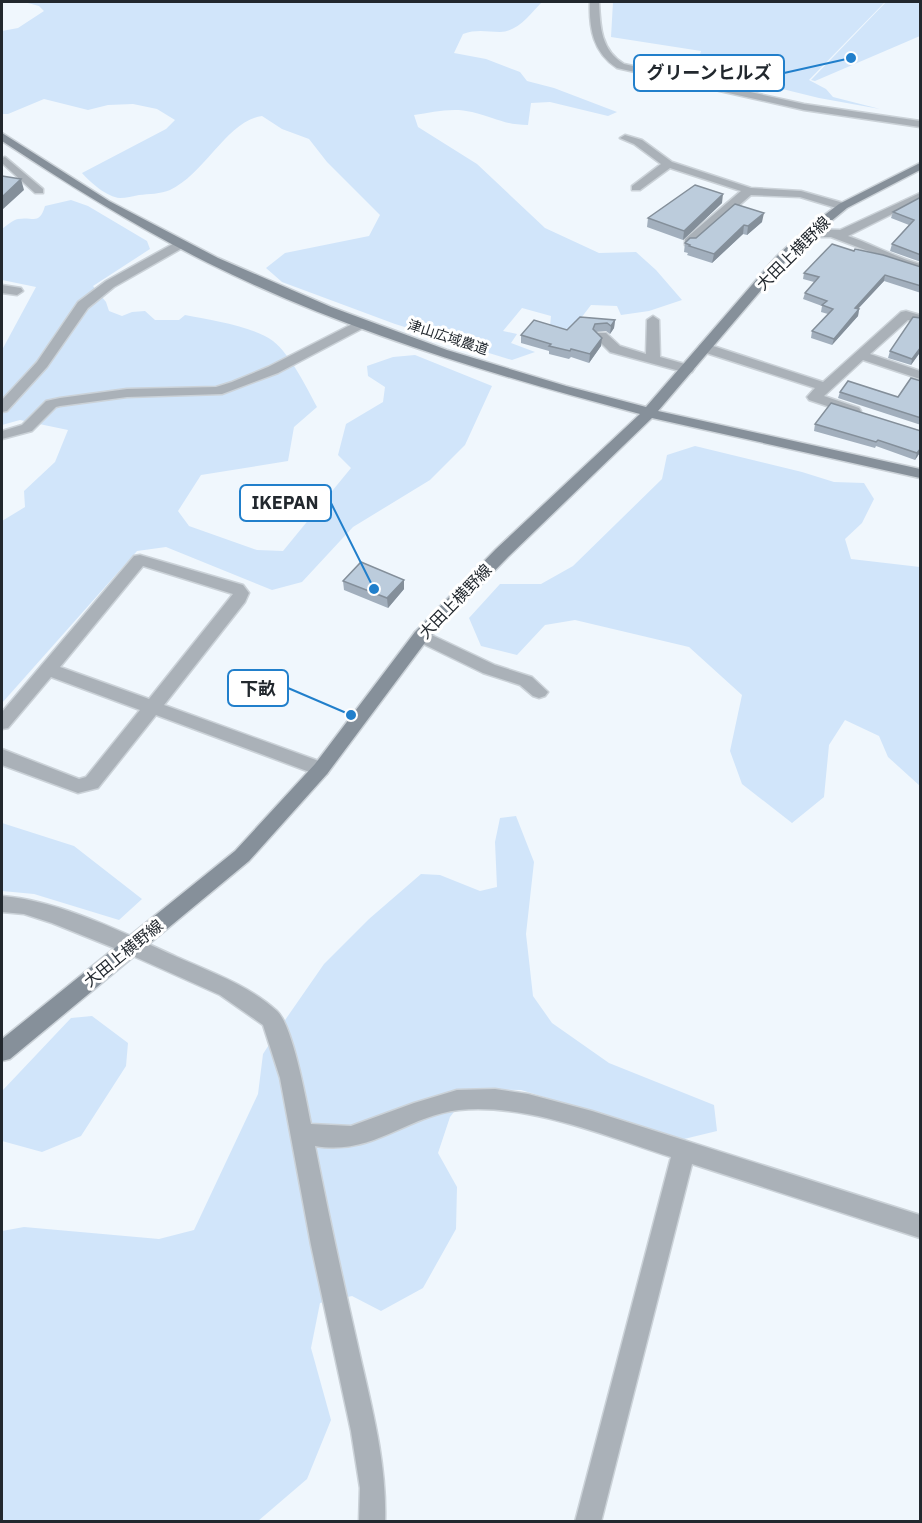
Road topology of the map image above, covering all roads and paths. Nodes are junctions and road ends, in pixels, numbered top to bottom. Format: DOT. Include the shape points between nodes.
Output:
graph roads {
  1 [pos="594,2"];
  2 [pos="921,124"];
  3 [pos="2,136"];
  4 [pos="625,138"];
  5 [pos="18,148"];
  6 [pos="3,162"];
  7 [pos="668,164"];
  8 [pos="921,166"];
  9 [pos="636,188"];
  10 [pos="39,191"];
  11 [pos="748,191"];
  12 [pos="921,196"];
  13 [pos="843,206"];
  14 [pos="808,233"];
  15 [pos="835,235"];
  16 [pos="689,242"];
  17 [pos="180,244"];
  18 [pos="921,268"];
  19 [pos="2,289"];
  20 [pos="17,291"];
  21 [pos="921,319"];
  22 [pos="653,320"];
  23 [pos="362,323"];
  24 [pos="602,336"];
  25 [pos="705,348"];
  26 [pos="860,356"];
  27 [pos="653,360"];
  28 [pos="687,369"];
  29 [pos="921,375"];
  30 [pos="825,387"];
  31 [pos="2,408"];
  32 [pos="648,414"];
  33 [pos="867,415"];
  34 [pos="2,435"];
  35 [pos="921,474"];
  36 [pos="421,636"];
  37 [pos="48,669"];
  38 [pos="539,692"];
  39 [pos="151,707"];
  40 [pos="2,723"];
  41 [pos="2,756"];
  42 [pos="321,769"];
  43 [pos="2,904"];
  44 [pos="130,946"];
  45 [pos="2,1052"];
  46 [pos="303,1133"];
  47 [pos="684,1150"];
  48 [pos="921,1227"];
  49 [pos="372,1521"];
  50 [pos="588,1521"];
  1 -- 2 [label="street" via="599,45 607,58 621,66 804,107"];
  3 -- 5 [label="main road, 津山広域農道"];
  4 -- 7 [label="street" via="638,142"];
  5 -- 6 [label="street"];
  5 -- 17 [label="main road, 津山広域農道" via="113,209"];
  6 -- 10 [label="street"];
  7 -- 9 [label="street"];
  7 -- 11 [label="street"];
  8 -- 13 [label="main road, 大田上横野線"];
  11 -- 13 [label="street" via="801,194"];
  11 -- 16 [label="street"];
  12 -- 15 [label="street"];
  13 -- 14 [label="main road, 大田上横野線"];
  14 -- 15 [label="street"];
  14 -- 25 [label="main road, 大田上横野線"];
  15 -- 18 [label="street" via="880,251 889,259"];
  17 -- 23 [label="main road, 津山広域農道"];
  17 -- 31 [label="street" via="110,284 83,306 42,364"];
  19 -- 20 [label="street"];
  21 -- 26 [label="street" via="906,315"];
  22 -- 27 [label="street"];
  23 -- 32 [label="main road, 津山広域農道"];
  23 -- 34 [label="street" via="268,374 232,387 60,402 51,404 27,428"];
  24 -- 27 [label="street" via="615,349"];
  25 -- 28 [label="main road, 大田上横野線"];
  25 -- 30 [label="street"];
  26 -- 29 [label="street"];
  26 -- 30 [label="street"];
  27 -- 28 [label="street"];
  28 -- 32 [label="main road, 大田上横野線"];
  30 -- 33 [label="street" via="814,397"];
  32 -- 35 [label="main road, 津山広域農道"];
  32 -- 36 [label="main road, 大田上横野線"];
  36 -- 38 [label="street" via="489,669 526,681"];
  36 -- 42 [label="main road, 大田上横野線"];
  37 -- 39 [label="street"];
  37 -- 39 [label="street" via="140,560 237,589 241,593 239,598"];
  37 -- 40 [label="street"];
  39 -- 41 [label="street" via="92,783 78,786"];
  39 -- 42 [label="street"];
  42 -- 44 [label="main road, 大田上横野線" via="242,856"];
  43 -- 44 [label="street" via="56,916"];
  44 -- 45 [label="main road, 大田上横野線"];
  44 -- 46 [label="street" via="227,989 271,1019 291,1078"];
  46 -- 47 [label="street" via="351,1137 458,1100 495,1099 592,1121"];
  46 -- 49 [label="street" via="364,1431 373,1488"];
  47 -- 48 [label="street"];
  47 -- 50 [label="street"];
}
